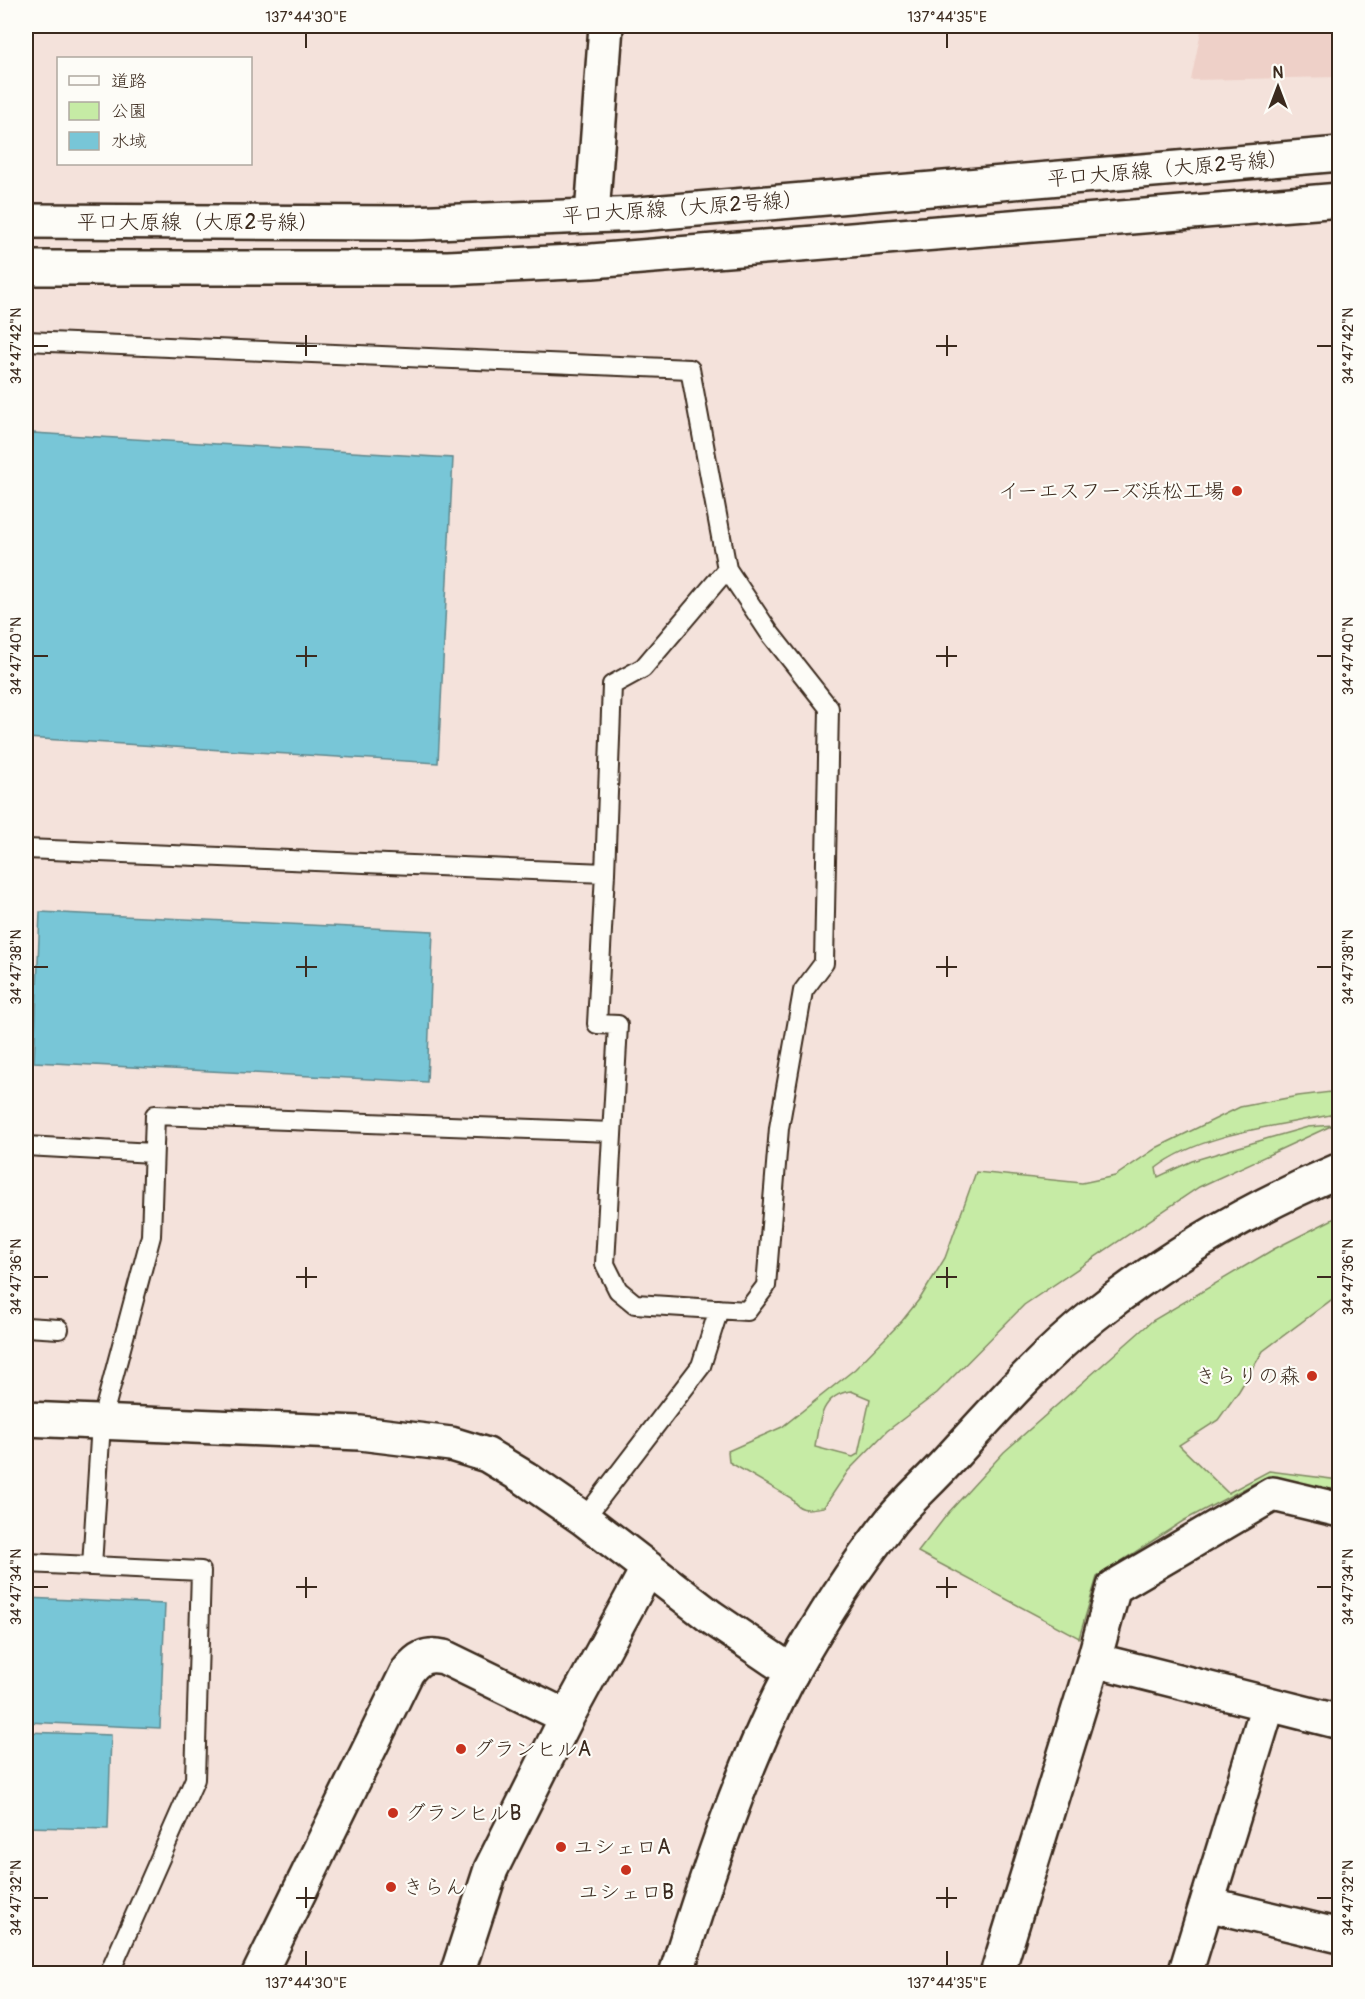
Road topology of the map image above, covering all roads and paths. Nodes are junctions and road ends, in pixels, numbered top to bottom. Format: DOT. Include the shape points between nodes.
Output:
graph roads {
  1 [pos="606,26"];
  2 [pos="1340,154"];
  3 [pos="1340,200"];
  4 [pos="592,215"];
  5 [pos="26,221"];
  6 [pos="26,268"];
  7 [pos="26,341"];
  8 [pos="727,569"];
  9 [pos="26,849"];
  10 [pos="605,873"];
  11 [pos="612,1132"];
  12 [pos="26,1146"];
  13 [pos="153,1153"];
  14 [pos="1340,1170"];
  15 [pos="719,1309"];
  16 [pos="26,1327"];
  17 [pos="59,1329"];
  18 [pos="26,1419"];
  19 [pos="101,1423"];
  20 [pos="1340,1510"];
  21 [pos="584,1519"];
  22 [pos="26,1563"];
  23 [pos="92,1566"];
  24 [pos="648,1568"];
  25 [pos="1094,1660"];
  26 [pos="792,1672"];
  27 [pos="1268,1705"];
  28 [pos="567,1718"];
  29 [pos="1340,1722"];
  30 [pos="1207,1904"];
  31 [pos="1340,1936"];
  32 [pos="109,1974"];
  33 [pos="259,1974"];
  34 [pos="457,1974"];
  35 [pos="676,1974"];
  36 [pos="998,1974"];
  37 [pos="1185,1974"];
  1 -- 4 [label="street"];
  2 -- 4 [label="street, 平口大原線（大原2号線）"];
  3 -- 6 [label="street, 平口大原線（大原2号線）" via="592,261 448,268"];
  4 -- 5 [label="street, 平口大原線（大原2号線）" via="410,223"];
  7 -- 8 [label="lane" via="690,369"];
  8 -- 10 [label="lane" via="643,668 612,686"];
  8 -- 15 [label="lane" via="769,632 829,708 824,963 803,991 779,1128 766,1286 747,1311"];
  9 -- 10 [label="lane"];
  10 -- 11 [label="lane" via="597,1024 618,1025"];
  11 -- 13 [label="lane" via="155,1115"];
  11 -- 15 [label="lane" via="605,1264 618,1290 635,1304"];
  12 -- 13 [label="lane"];
  13 -- 19 [label="lane" via="151,1236"];
  14 -- 26 [label="street" via="1213,1233 1093,1316 1019,1383 893,1519 833,1601"];
  15 -- 21 [label="lane" via="701,1366"];
  16 -- 17 [label="lane"];
  18 -- 19 [label="street"];
  19 -- 21 [label="street" via="360,1433 451,1444 487,1455"];
  19 -- 23 [label="lane"];
  20 -- 25 [label="street" via="1273,1494 1114,1587"];
  21 -- 24 [label="street"];
  22 -- 23 [label="lane"];
  23 -- 32 [label="lane" via="201,1571 195,1779"];
  24 -- 26 [label="street" via="755,1649"];
  24 -- 28 [label="street"];
  25 -- 27 [label="street"];
  25 -- 36 [label="street"];
  26 -- 35 [label="street" via="736,1803"];
  27 -- 29 [label="street"];
  27 -- 30 [label="street"];
  28 -- 33 [label="street" via="444,1657 423,1657 415,1662"];
  28 -- 34 [label="street" via="491,1869"];
  30 -- 31 [label="street"];
  30 -- 37 [label="street"];
}
